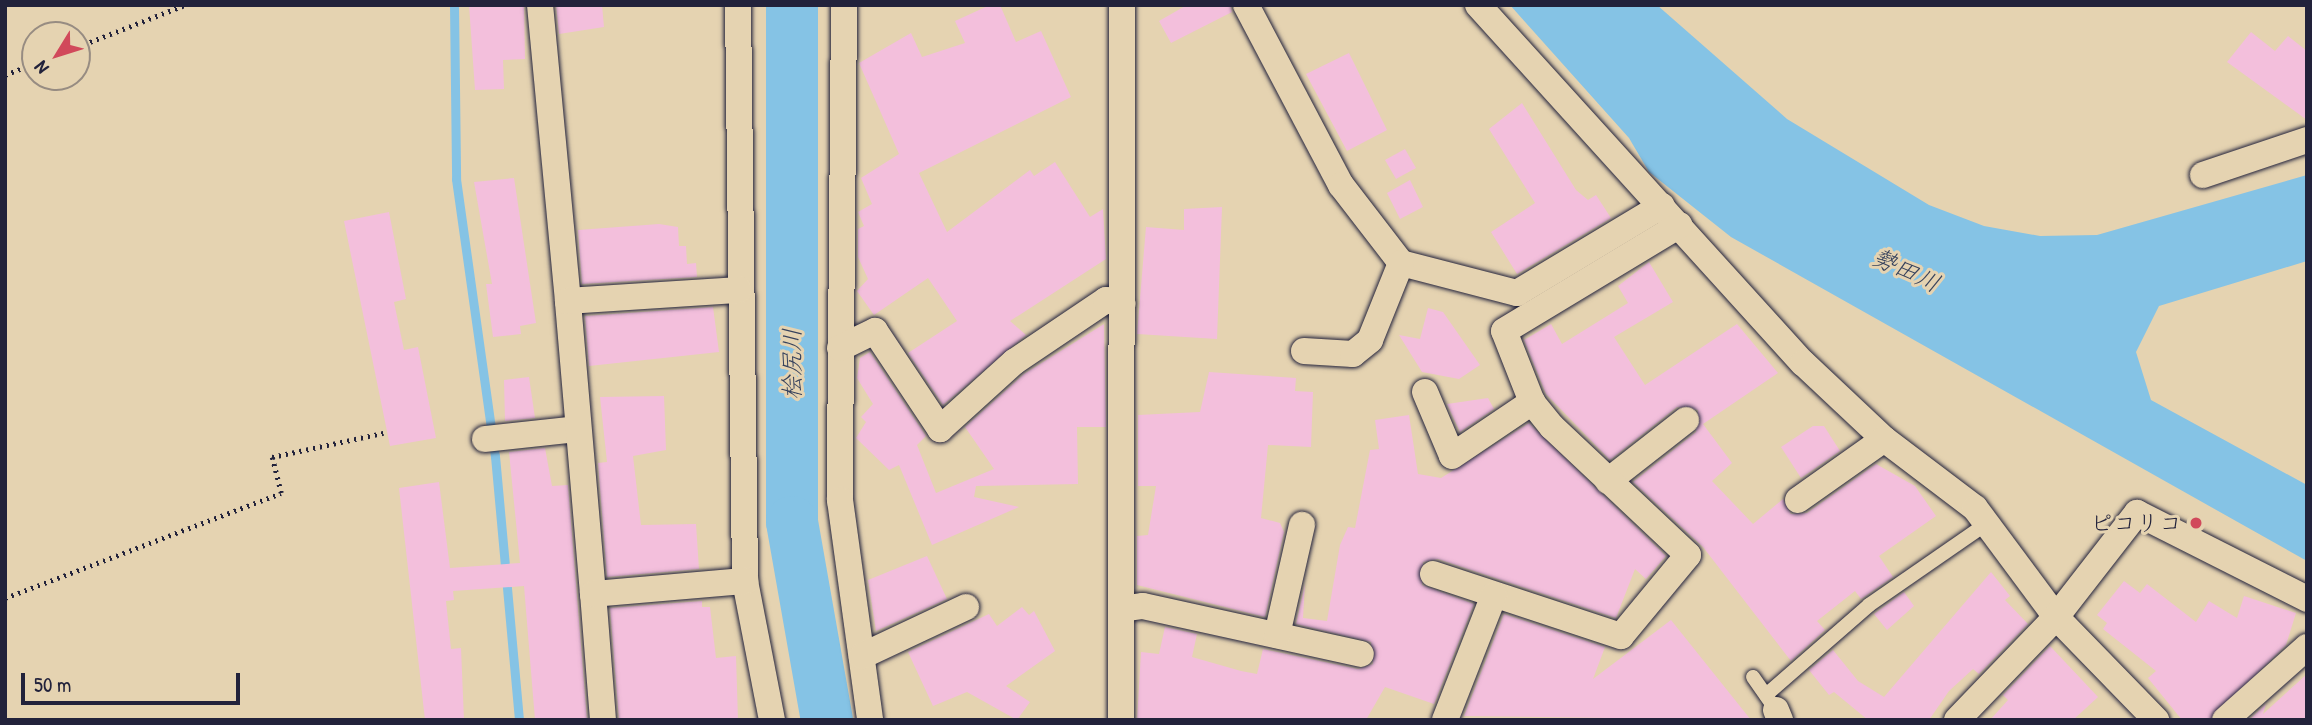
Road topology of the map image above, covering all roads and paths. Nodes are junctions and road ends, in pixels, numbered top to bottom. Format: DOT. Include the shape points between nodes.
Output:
graph roads {
  1 [pos="186,5"];
  2 [pos="540,5"];
  3 [pos="738,5"];
  4 [pos="844,5"];
  5 [pos="1122,5"];
  6 [pos="1246,5"];
  7 [pos="1478,5"];
  8 [pos="91,42"];
  9 [pos="2307,139"];
  10 [pos="2203,176"];
  11 [pos="1671,215"];
  12 [pos="1401,263"];
  13 [pos="739,290"];
  14 [pos="568,301"];
  15 [pos="1122,304"];
  16 [pos="840,348"];
  17 [pos="1304,351"];
  18 [pos="1424,392"];
  19 [pos="1532,402"];
  20 [pos="1685,420"];
  21 [pos="577,429"];
  22 [pos="383,433"];
  23 [pos="495,438"];
  24 [pos="1884,439"];
  25 [pos="1608,481"];
  26 [pos="1798,500"];
  27 [pos="1986,524"];
  28 [pos="1302,525"];
  29 [pos="1433,575"];
  30 [pos="745,581"];
  31 [pos="593,594"];
  32 [pos="1493,595"];
  33 [pos="5,598"];
  34 [pos="2307,598"];
  35 [pos="966,607"];
  36 [pos="1121,609"];
  37 [pos="2056,617"];
  38 [pos="1277,635"];
  39 [pos="2307,647"];
  40 [pos="1361,654"];
  41 [pos="862,656"];
  42 [pos="1753,677"];
  43 [pos="1774,708"];
  44 [pos="603,720"];
  45 [pos="772,720"];
  46 [pos="870,720"];
  47 [pos="1121,720"];
  48 [pos="1445,720"];
  49 [pos="1957,720"];
  50 [pos="2156,720"];
  51 [pos="2224,720"];
  1 -- 8 [label="path"];
  2 -- 14 [label="street"];
  3 -- 13 [label="street"];
  4 -- 16 [label="street"];
  5 -- 15 [label="street"];
  6 -- 12 [label="street" via="1341,185"];
  7 -- 11 [label="street"];
  9 -- 10 [label="street"];
  11 -- 12 [label="street" via="1517,293"];
  11 -- 19 [label="street" via="1504,331"];
  11 -- 24 [label="street" via="1803,363"];
  12 -- 17 [label="street" via="1370,340 1353,354"];
  13 -- 14 [label="street"];
  13 -- 30 [label="street"];
  14 -- 21 [label="street"];
  15 -- 16 [label="street" via="1106,300 1014,362 940,429 875,331"];
  15 -- 36 [label="street"];
  16 -- 41 [label="street" via="840,500"];
  18 -- 19 [label="street" via="1452,456"];
  19 -- 25 [label="street"];
  20 -- 25 [label="street"];
  21 -- 23 [label="street"];
  21 -- 31 [label="street"];
  22 -- 33 [label="path" via="272,457 281,493"];
  24 -- 26 [label="street"];
  24 -- 27 [label="street" via="1975,508"];
  25 -- 32 [label="street" via="1688,555 1621,636"];
  27 -- 37 [label="street"];
  27 -- 43 [label="lane" via="1869,605"];
  28 -- 38 [label="street"];
  29 -- 32 [label="street"];
  30 -- 31 [label="street"];
  30 -- 45 [label="street"];
  31 -- 44 [label="street"];
  32 -- 48 [label="street"];
  34 -- 37 [label="street" via="2137,513"];
  35 -- 41 [label="street"];
  36 -- 38 [label="street" via="1143,606"];
  36 -- 47 [label="street"];
  37 -- 49 [label="street"];
  37 -- 50 [label="street"];
  38 -- 40 [label="street"];
  39 -- 51 [label="street"];
  41 -- 46 [label="street"];
  42 -- 43 [label="lane"];
}
